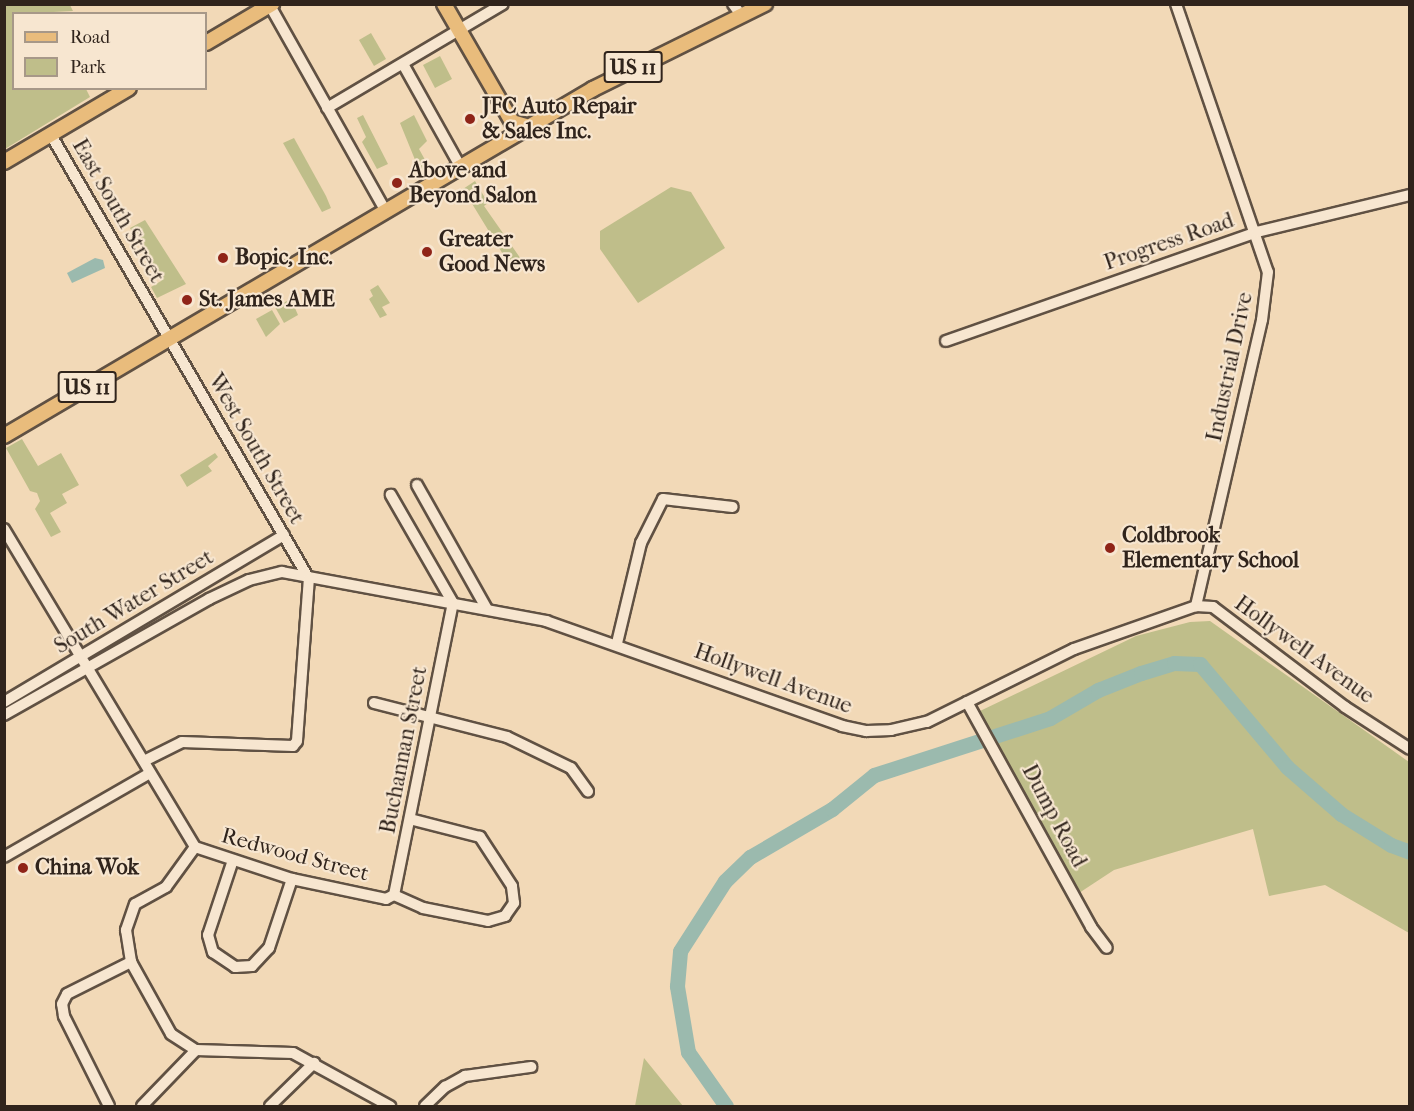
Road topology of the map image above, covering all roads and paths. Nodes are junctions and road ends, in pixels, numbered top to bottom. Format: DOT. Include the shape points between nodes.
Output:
graph roads {
  1 [pos="444,4"];
  2 [pos="503,4"];
  3 [pos="765,4"];
  4 [pos="1176,4"];
  5 [pos="270,5"];
  6 [pos="737,10"];
  7 [pos="459,30"];
  8 [pos="207,42"];
  9 [pos="403,64"];
  10 [pos="126,90"];
  11 [pos="327,108"];
  12 [pos="512,122"];
  13 [pos="530,128"];
  14 [pos="51,135"];
  15 [pos="510,139"];
  16 [pos="4,162"];
  17 [pos="460,166"];
  18 [pos="1410,195"];
  19 [pos="385,210"];
  20 [pos="1257,232"];
  21 [pos="170,338"];
  22 [pos="946,341"];
  23 [pos="4,436"];
  24 [pos="417,485"];
  25 [pos="391,495"];
  26 [pos="733,507"];
  27 [pos="4,529"];
  28 [pos="284,536"];
  29 [pos="309,579"];
  30 [pos="453,603"];
  31 [pos="1196,606"];
  32 [pos="488,609"];
  33 [pos="617,643"];
  34 [pos="85,662"];
  35 [pos="4,702"];
  36 [pos="967,702"];
  37 [pos="374,703"];
  38 [pos="4,715"];
  39 [pos="431,716"];
  40 [pos="1410,749"];
  41 [pos="144,761"];
  42 [pos="150,773"];
  43 [pos="588,791"];
  44 [pos="410,819"];
  45 [pos="195,847"];
  46 [pos="4,857"];
  47 [pos="233,860"];
  48 [pos="292,879"];
  49 [pos="390,897"];
  50 [pos="1107,948"];
  51 [pos="131,962"];
  52 [pos="195,1050"];
  53 [pos="314,1063"];
  54 [pos="531,1067"];
  55 [pos="109,1107"];
  56 [pos="142,1107"];
  57 [pos="270,1107"];
  58 [pos="390,1107"];
  59 [pos="425,1107"];
  1 -- 7 [label="main road"];
  2 -- 7 [label="street"];
  3 -- 6 [label="main road, US 11"];
  4 -- 20 [label="street, Industrial Drive"];
  5 -- 8 [label="main road"];
  5 -- 11 [label="street"];
  6 -- 13 [label="main road, US 11"];
  7 -- 9 [label="street"];
  7 -- 12 [label="main road"];
  9 -- 11 [label="street"];
  9 -- 17 [label="street"];
  10 -- 14 [label="main road"];
  11 -- 19 [label="street"];
  12 -- 13 [label="main road"];
  12 -- 15 [label="main road"];
  13 -- 15 [label="main road, US 11"];
  14 -- 16 [label="main road"];
  14 -- 21 [label="street, East South Street"];
  15 -- 17 [label="main road, US 11"];
  17 -- 19 [label="main road, US 11"];
  18 -- 20 [label="street, Progress Road"];
  19 -- 21 [label="main road, US 11"];
  20 -- 22 [label="street, Progress Road"];
  20 -- 31 [label="street, Industrial Drive" via="1268,272 1267,298"];
  21 -- 23 [label="main road, US 11"];
  21 -- 28 [label="street, West South Street"];
  24 -- 32 [label="street"];
  25 -- 30 [label="street"];
  26 -- 33 [label="street" via="663,499 640,543"];
  27 -- 34 [label="street"];
  28 -- 29 [label="street, West South Street"];
  28 -- 34 [label="street, South Water Street"];
  29 -- 30 [label="street, Hollywell Avenue"];
  29 -- 34 [label="street, Hollywell Avenue" via="282,572 249,580"];
  29 -- 41 [label="street" via="297,741 293,746 182,742"];
  30 -- 32 [label="street, Hollywell Avenue"];
  30 -- 39 [label="street, Buchannan Street"];
  31 -- 36 [label="street, Hollywell Avenue" via="1074,649"];
  31 -- 40 [label="street, Hollywell Avenue" via="1213,607 1345,707"];
  32 -- 33 [label="street, Hollywell Avenue" via="546,621"];
  33 -- 36 [label="street, Hollywell Avenue" via="850,728 891,730 910,726"];
  34 -- 35 [label="street, South Water Street"];
  34 -- 38 [label="street, South Water Street"];
  34 -- 41 [label="street"];
  36 -- 50 [label="street, Dump Road" via="1091,927"];
  37 -- 39 [label="street"];
  39 -- 43 [label="street" via="507,737 537,750 571,768"];
  39 -- 44 [label="street, Buchannan Street"];
  41 -- 42 [label="street"];
  42 -- 45 [label="street"];
  42 -- 46 [label="street"];
  44 -- 49 [label="street, Buchannan Street"];
  44 -- 49 [label="street, Redwood Street" via="480,837 512,886 514,903 506,916 488,921"];
  45 -- 47 [label="street, Redwood Street"];
  45 -- 51 [label="street" via="166,887 135,904 130,912 126,945"];
  47 -- 48 [label="street, Redwood Street"];
  47 -- 48 [label="street" via="208,935 213,952 235,967 252,966 269,948"];
  48 -- 49 [label="street, Redwood Street"];
  51 -- 52 [label="street" via="171,1034"];
  51 -- 55 [label="street" via="67,994 62,1004 64,1016"];
  52 -- 53 [label="street" via="293,1053"];
  52 -- 56 [label="street"];
  53 -- 57 [label="street"];
  53 -- 58 [label="street"];
  54 -- 59 [label="street" via="465,1076 445,1087"];
}
